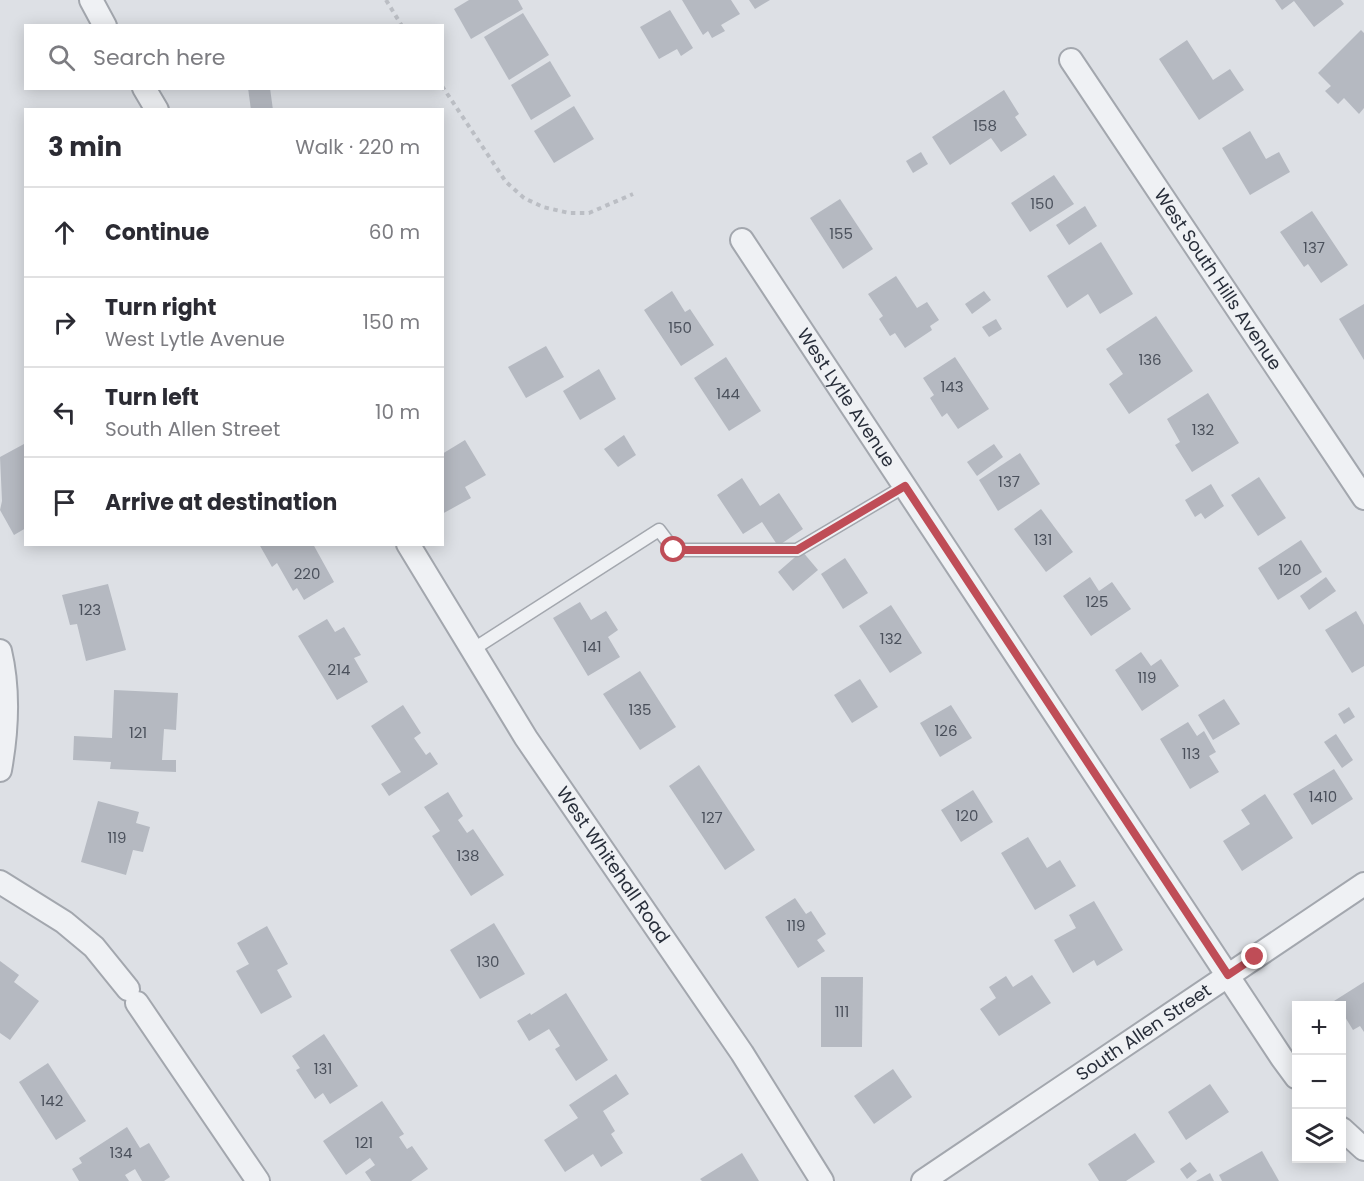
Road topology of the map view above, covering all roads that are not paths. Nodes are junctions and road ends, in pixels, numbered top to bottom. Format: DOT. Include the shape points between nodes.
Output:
graph roads {
  1 [pos="91,0"];
  2 [pos="104,24"];
  3 [pos="1071,60"];
  4 [pos="145,90"];
  5 [pos="156,108"];
  6 [pos="742,240"];
  7 [pos="905,486"];
  8 [pos="1364,498"];
  9 [pos="409,546"];
  10 [pos="472,650"];
  11 [pos="0,651"];
  12 [pos="0,770"];
  13 [pos="0,882"];
  14 [pos="1364,884"];
  15 [pos="1228,975"];
  16 [pos="1292,1072"];
  17 [pos="1346,1133"];
  18 [pos="1364,1149"];
  19 [pos="258,1181"];
  20 [pos="822,1181"];
  21 [pos="923,1181"];
  1 -- 2 [label="street"];
  3 -- 8 [label="street, West South Hills Avenue"];
  4 -- 5 [label="street"];
  6 -- 7 [label="street, West Lytle Avenue"];
  7 -- 10 [label="lane" via="797,550 674,550 659,530"];
  7 -- 15 [label="street, West Lytle Avenue"];
  9 -- 10 [label="street, West Whitehall Road"];
  10 -- 20 [label="street, West Whitehall Road" via="533,747 742,1053"];
  11 -- 12 [label="street" via="6,717"];
  13 -- 19 [label="street" via="64,922 94,947"];
  14 -- 15 [label="street, South Allen Street"];
  15 -- 16 [label="street, West Lytle Avenue"];
  15 -- 21 [label="street, South Allen Street"];
  17 -- 18 [label="street"];
}
